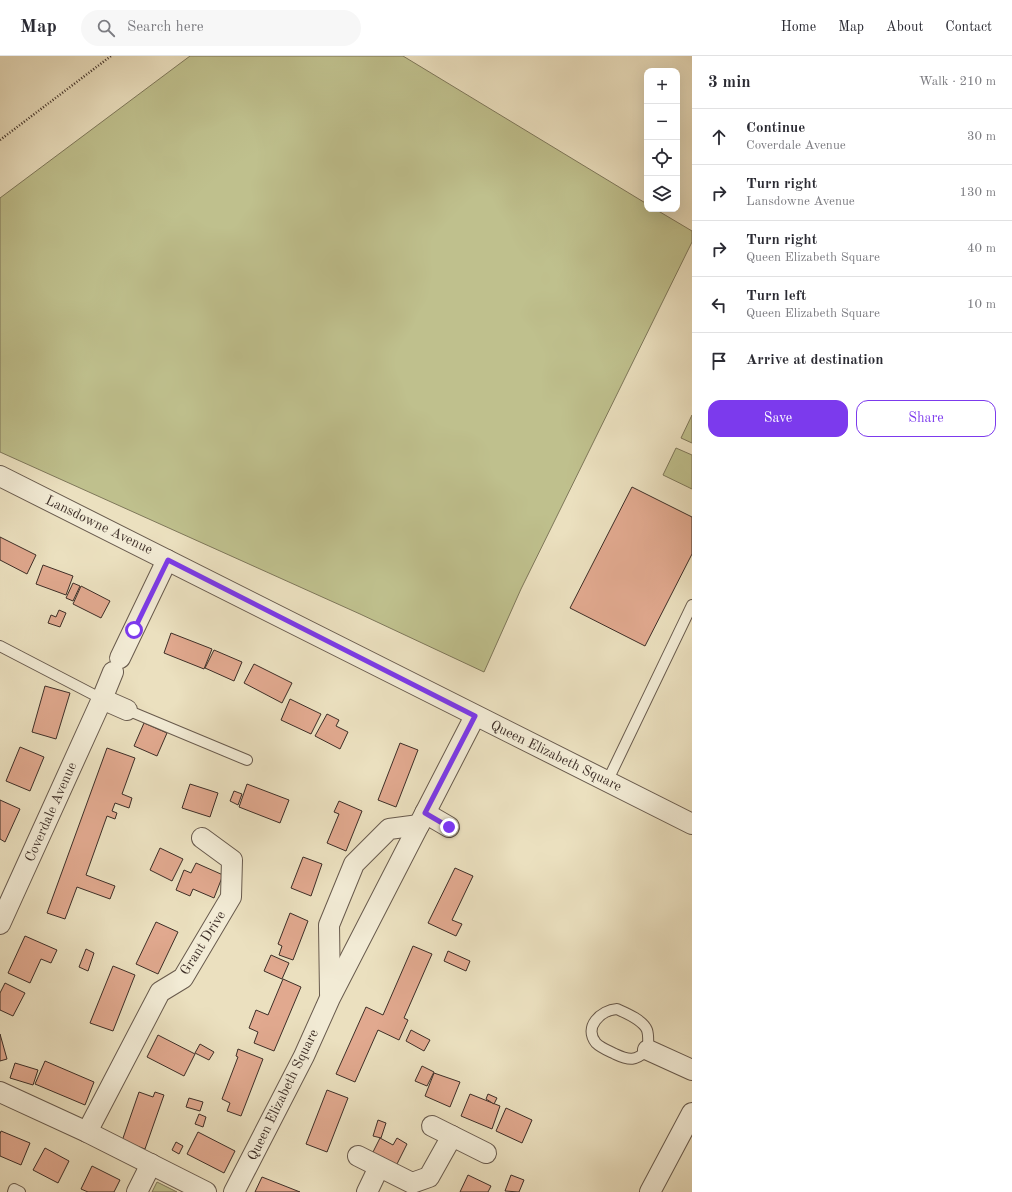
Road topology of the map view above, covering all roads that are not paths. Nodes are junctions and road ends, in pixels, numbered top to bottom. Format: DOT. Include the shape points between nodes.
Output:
graph roads {
  1 [pos="0,476"];
  2 [pos="168,560"];
  3 [pos="692,605"];
  4 [pos="0,646"];
  5 [pos="102,699"];
  6 [pos="126,710"];
  7 [pos="475,716"];
  8 [pos="247,760"];
  9 [pos="607,782"];
  10 [pos="422,819"];
  11 [pos="692,824"];
  12 [pos="449,827"];
  13 [pos="202,838"];
  14 [pos="0,923"];
  15 [pos="330,998"];
  16 [pos="648,1050"];
  17 [pos="692,1070"];
  18 [pos="0,1092"];
  19 [pos="692,1113"];
  20 [pos="432,1126"];
  21 [pos="87,1132"];
  22 [pos="452,1136"];
  23 [pos="486,1153"];
  24 [pos="358,1156"];
  25 [pos="151,1164"];
  26 [pos="379,1167"];
  27 [pos="13,1192"];
  28 [pos="20,1192"];
  29 [pos="137,1192"];
  30 [pos="206,1192"];
  31 [pos="234,1192"];
  32 [pos="366,1192"];
  33 [pos="650,1192"];
  1 -- 2 [label="street, Lansdowne Avenue"];
  2 -- 5 [label="street, Coverdale Avenue"];
  2 -- 7 [label="street, Lansdowne Avenue"];
  3 -- 9 [label="lane"];
  4 -- 5 [label="lane"];
  5 -- 6 [label="street"];
  5 -- 14 [label="street, Coverdale Avenue"];
  6 -- 8 [label="lane"];
  7 -- 9 [label="street, Queen Elizabeth Square"];
  7 -- 10 [label="street, Queen Elizabeth Square"];
  9 -- 11 [label="street, Queen Elizabeth Square"];
  10 -- 12 [label="street"];
  10 -- 15 [label="street, Queen Elizabeth Square"];
  10 -- 15 [label="street, Queen Elizabeth Square" via="389,829 354,864 329,925"];
  13 -- 21 [label="street, Grant Drive" via="232,860 231,897 183,978 160,992"];
  15 -- 31 [label="street, Queen Elizabeth Square" via="304,1056"];
  16 -- 16 [label="lane" via="647,1030 623,1012 617,1009 607,1011 594,1022 593,1038 599,1046 627,1059"];
  16 -- 17 [label="street"];
  18 -- 21 [label="street"];
  19 -- 33 [label="street"];
  20 -- 22 [label="street"];
  21 -- 25 [label="street"];
  22 -- 23 [label="street"];
  22 -- 26 [label="street" via="429,1177 412,1183"];
  24 -- 26 [label="street"];
  25 -- 29 [label="street"];
  25 -- 30 [label="street"];
  26 -- 32 [label="street"];
  27 -- 28 [label="lane" via="14,1189"];
}
